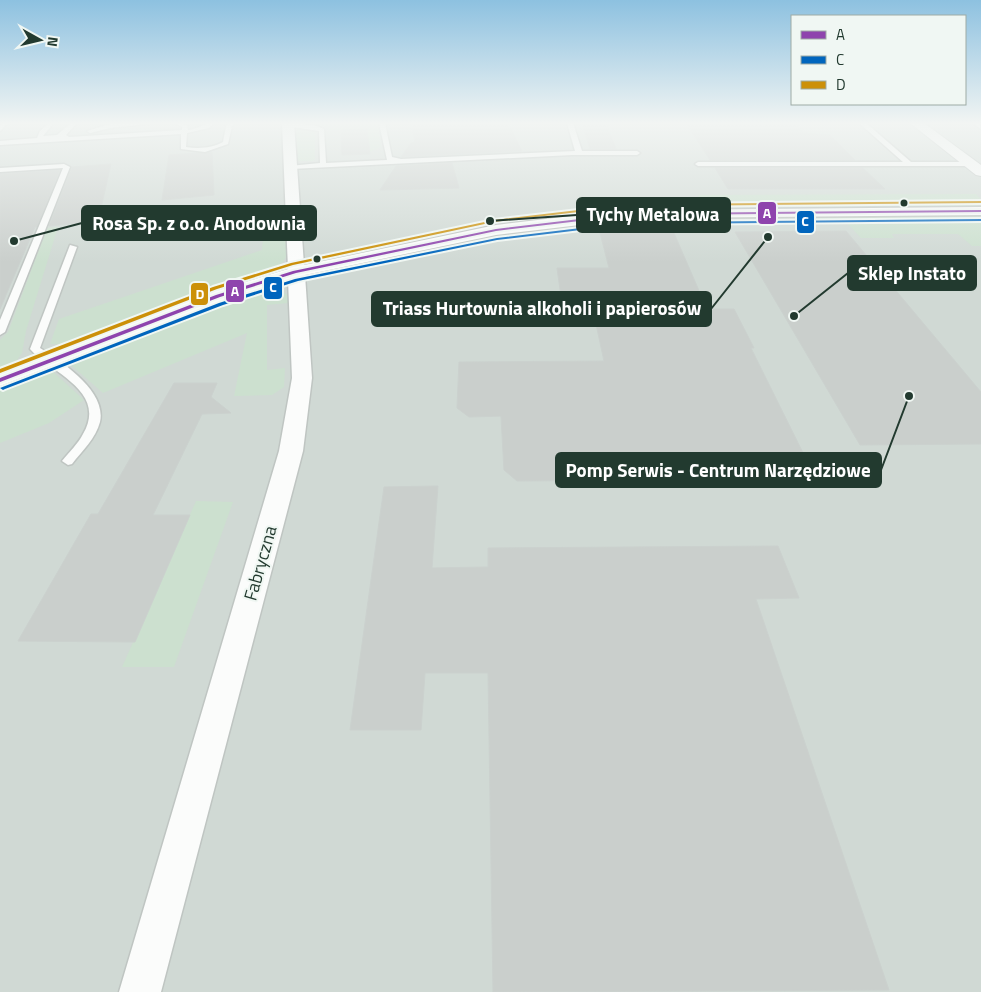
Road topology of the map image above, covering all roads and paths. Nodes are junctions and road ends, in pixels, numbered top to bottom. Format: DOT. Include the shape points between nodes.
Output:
graph roads {
  1 [pos="67,169"];
  2 [pos="291,169"];
  3 [pos="981,211"];
  4 [pos="73,247"];
  5 [pos="295,272"];
  6 [pos="0,332"];
  7 [pos="52,360"];
  8 [pos="0,380"];
  9 [pos="68,461"];
  10 [pos="140,992"];
  1 -- 6 [label="lane"];
  2 -- 5 [label="street, Fabryczna"];
  3 -- 5 [label="street" via="664,214 588,219 452,238"];
  4 -- 7 [label="lane" via="35,349"];
  5 -- 7 [label="street" via="218,296"];
  5 -- 10 [label="street, Fabryczna" via="302,378 291,451"];
  7 -- 8 [label="street"];
  7 -- 9 [label="lane" via="91,398 95,415 90,432"];
}
